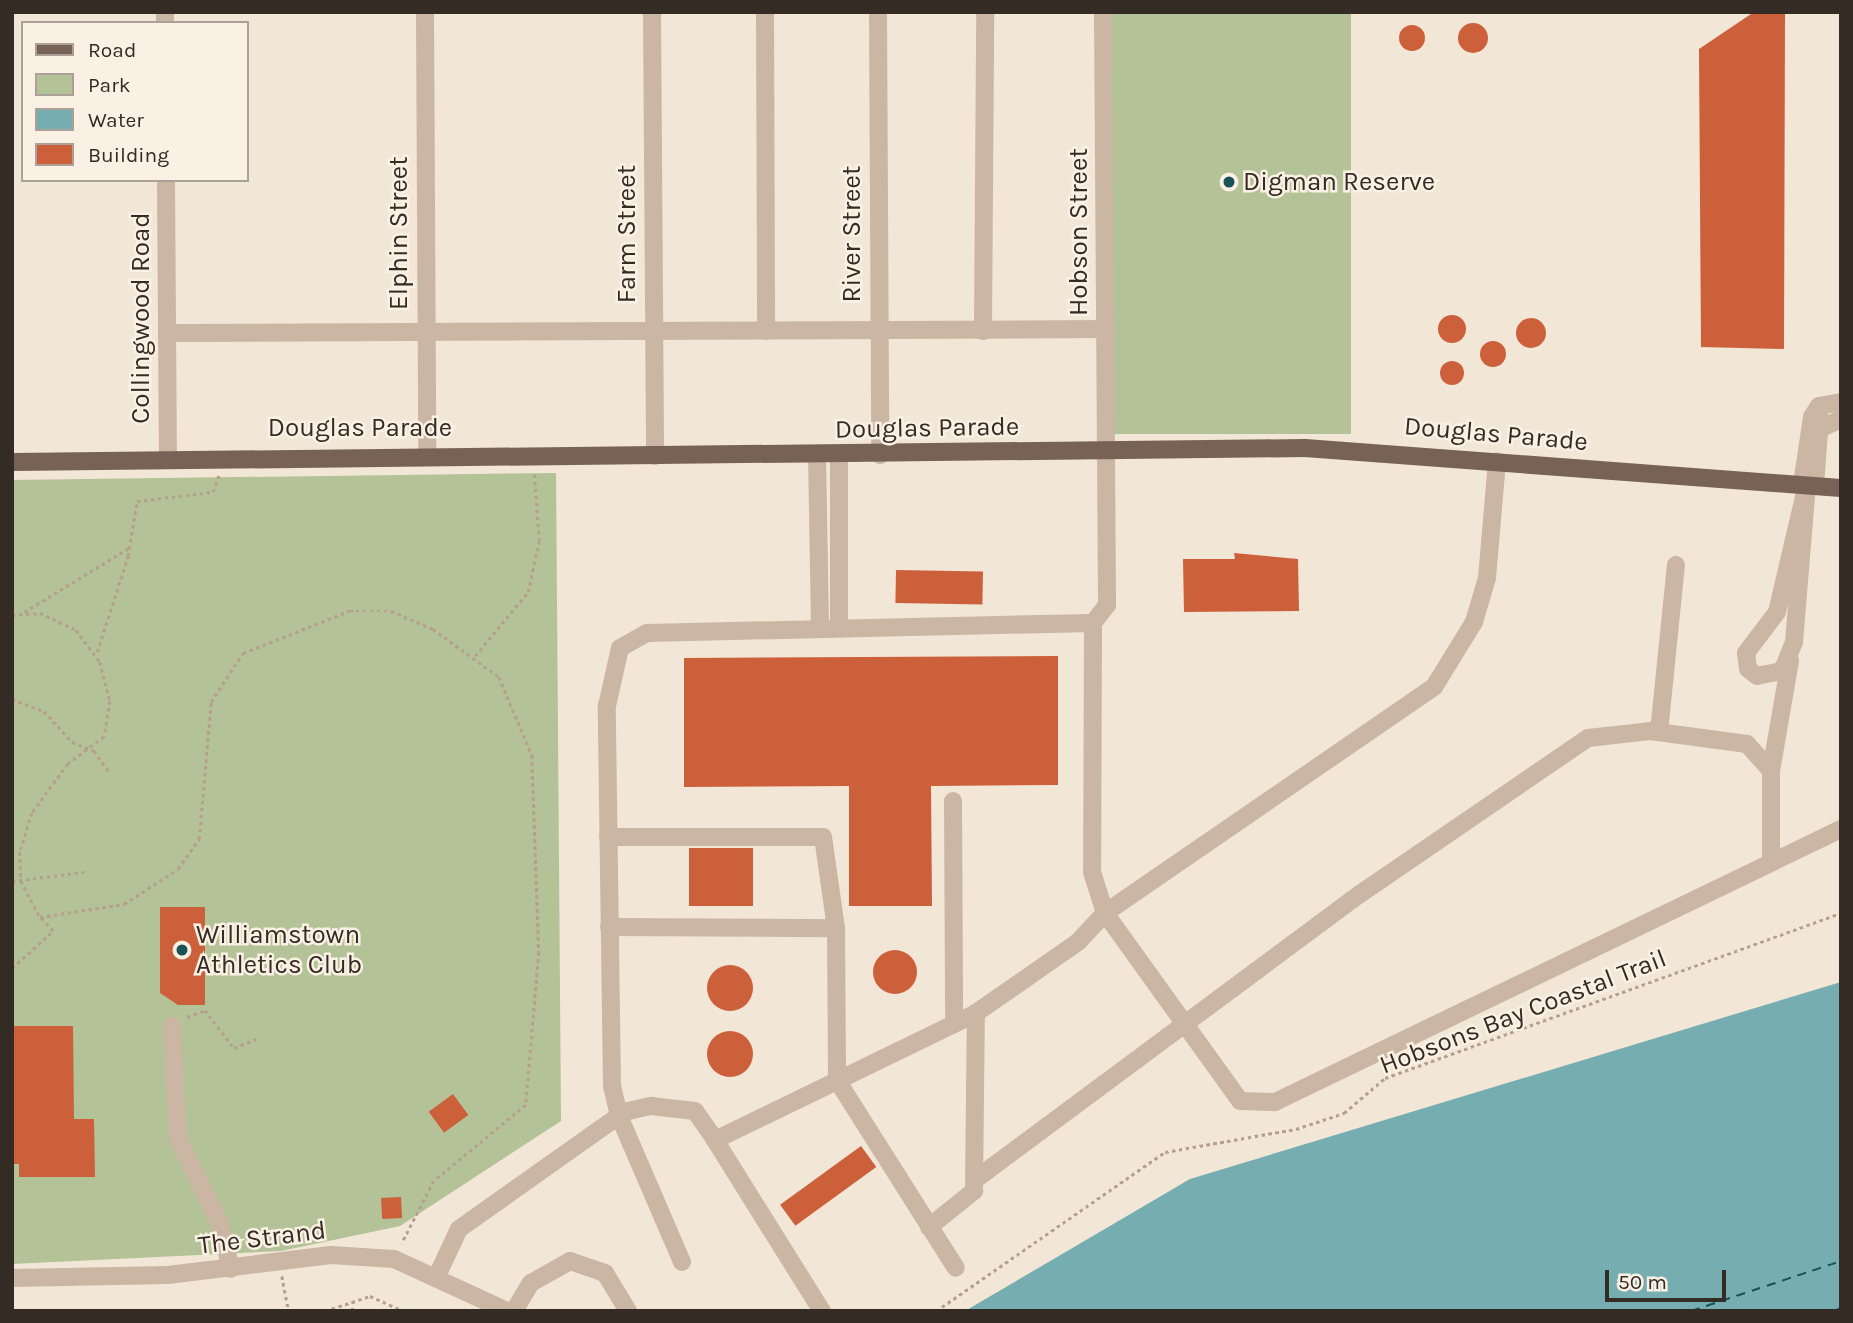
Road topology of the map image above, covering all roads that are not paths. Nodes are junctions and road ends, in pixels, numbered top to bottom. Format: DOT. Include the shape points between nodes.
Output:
graph roads {
  1 [pos="425,12"];
  2 [pos="652,12"];
  3 [pos="765,12"];
  4 [pos="878,12"];
  5 [pos="985,12"];
  6 [pos="1103,12"];
  7 [pos="166,182"];
  8 [pos="1106,329"];
  9 [pos="653,331"];
  10 [pos="766,331"];
  11 [pos="879,331"];
  12 [pos="983,331"];
  13 [pos="167,333"];
  14 [pos="426,333"];
  15 [pos="1841,393"];
  16 [pos="1841,402"];
  17 [pos="1841,410"];
  18 [pos="1841,419"];
  19 [pos="1813,428"];
  20 [pos="1106,452"];
  21 [pos="427,454"];
  22 [pos="817,455"];
  23 [pos="839,455"];
  24 [pos="880,455"];
  25 [pos="168,456"];
  26 [pos="655,456"];
  27 [pos="1497,461"];
  28 [pos="12,462"];
  29 [pos="1808,485"];
  30 [pos="1841,488"];
  31 [pos="1676,565"];
  32 [pos="1093,623"];
  33 [pos="839,628"];
  34 [pos="820,629"];
  35 [pos="1794,642"];
  36 [pos="1660,732"];
  37 [pos="1772,771"];
  38 [pos="953,800"];
  39 [pos="1841,829"];
  40 [pos="608,837"];
  41 [pos="1771,860"];
  42 [pos="1105,913"];
  43 [pos="609,927"];
  44 [pos="836,928"];
  45 [pos="976,1013"];
  46 [pos="954,1024"];
  47 [pos="172,1026"];
  48 [pos="1186,1028"];
  49 [pos="837,1080"];
  50 [pos="619,1116"];
  51 [pos="715,1140"];
  52 [pos="976,1179"];
  53 [pos="929,1227"];
  54 [pos="682,1262"];
  55 [pos="956,1268"];
  56 [pos="231,1269"];
  57 [pos="12,1278"];
  58 [pos="436,1278"];
  59 [pos="507,1311"];
  60 [pos="514,1311"];
  61 [pos="628,1311"];
  62 [pos="822,1311"];
  1 -- 14 [label="street, Elphin Street"];
  2 -- 9 [label="street, Farm Street"];
  3 -- 10 [label="street"];
  4 -- 11 [label="street, River Street"];
  5 -- 12 [label="street"];
  6 -- 8 [label="street, Hobson Street"];
  7 -- 13 [label="street, Collingwood Road"];
  8 -- 12 [label="street"];
  8 -- 20 [label="street, Hobson Street"];
  9 -- 10 [label="street"];
  9 -- 14 [label="street"];
  9 -- 26 [label="street, Farm Street"];
  10 -- 11 [label="street"];
  11 -- 12 [label="street"];
  11 -- 24 [label="street, River Street"];
  13 -- 14 [label="street"];
  13 -- 25 [label="street, Collingwood Road"];
  14 -- 21 [label="street, Elphin Street"];
  15 -- 19 [label="street" via="1817,397"];
  16 -- 19 [label="street" via="1819,406"];
  17 -- 19 [label="street" via="1825,411"];
  18 -- 19 [label="street"];
  19 -- 29 [label="street"];
  20 -- 24 [label="main road, Douglas Parade"];
  20 -- 27 [label="main road, Douglas Parade" via="1305,448"];
  20 -- 32 [label="street, Hobson Street" via="1107,605"];
  21 -- 25 [label="main road, Douglas Parade"];
  21 -- 26 [label="main road, Douglas Parade"];
  22 -- 23 [label="main road, Douglas Parade"];
  22 -- 26 [label="main road, Douglas Parade"];
  22 -- 34 [label="street"];
  23 -- 24 [label="main road, Douglas Parade"];
  23 -- 33 [label="street"];
  25 -- 28 [label="main road, Douglas Parade"];
  27 -- 29 [label="main road, Douglas Parade"];
  27 -- 42 [label="street" via="1487,578 1474,622 1434,687"];
  29 -- 30 [label="main road, Douglas Parade"];
  29 -- 35 [label="street"];
  29 -- 35 [label="street" via="1777,612 1746,653 1748,669 1769,678 1783,671"];
  31 -- 36 [label="street"];
  32 -- 33 [label="street"];
  32 -- 42 [label="street" via="1092,872"];
  33 -- 34 [label="street"];
  34 -- 40 [label="street" via="647,633 620,648 607,705"];
  35 -- 37 [label="street"];
  36 -- 37 [label="street" via="1747,744"];
  36 -- 48 [label="street" via="1609,731 1588,738 1360,894"];
  37 -- 41 [label="street"];
  38 -- 46 [label="street"];
  39 -- 41 [label="street"];
  40 -- 43 [label="street"];
  40 -- 44 [label="street" via="822,837"];
  41 -- 48 [label="street" via="1275,1102 1240,1101"];
  42 -- 45 [label="street" via="1078,942"];
  42 -- 48 [label="street"];
  43 -- 44 [label="street"];
  43 -- 50 [label="street" via="612,1086"];
  44 -- 49 [label="street"];
  45 -- 46 [label="street"];
  45 -- 52 [label="street"];
  46 -- 49 [label="street"];
  47 -- 56 [label="street" via="178,1139 220,1224"];
  48 -- 52 [label="street"];
  49 -- 51 [label="street"];
  49 -- 53 [label="street"];
  50 -- 51 [label="street" via="651,1106 695,1111"];
  50 -- 54 [label="street"];
  50 -- 58 [label="street" via="459,1229"];
  51 -- 62 [label="street"];
  52 -- 53 [label="street" via="971,1198"];
  53 -- 55 [label="street"];
  56 -- 57 [label="street, The Strand"];
  56 -- 58 [label="street, The Strand" via="331,1255 394,1259"];
  58 -- 59 [label="street, The Strand"];
  60 -- 61 [label="street" via="531,1283 570,1261 605,1273"];
}
